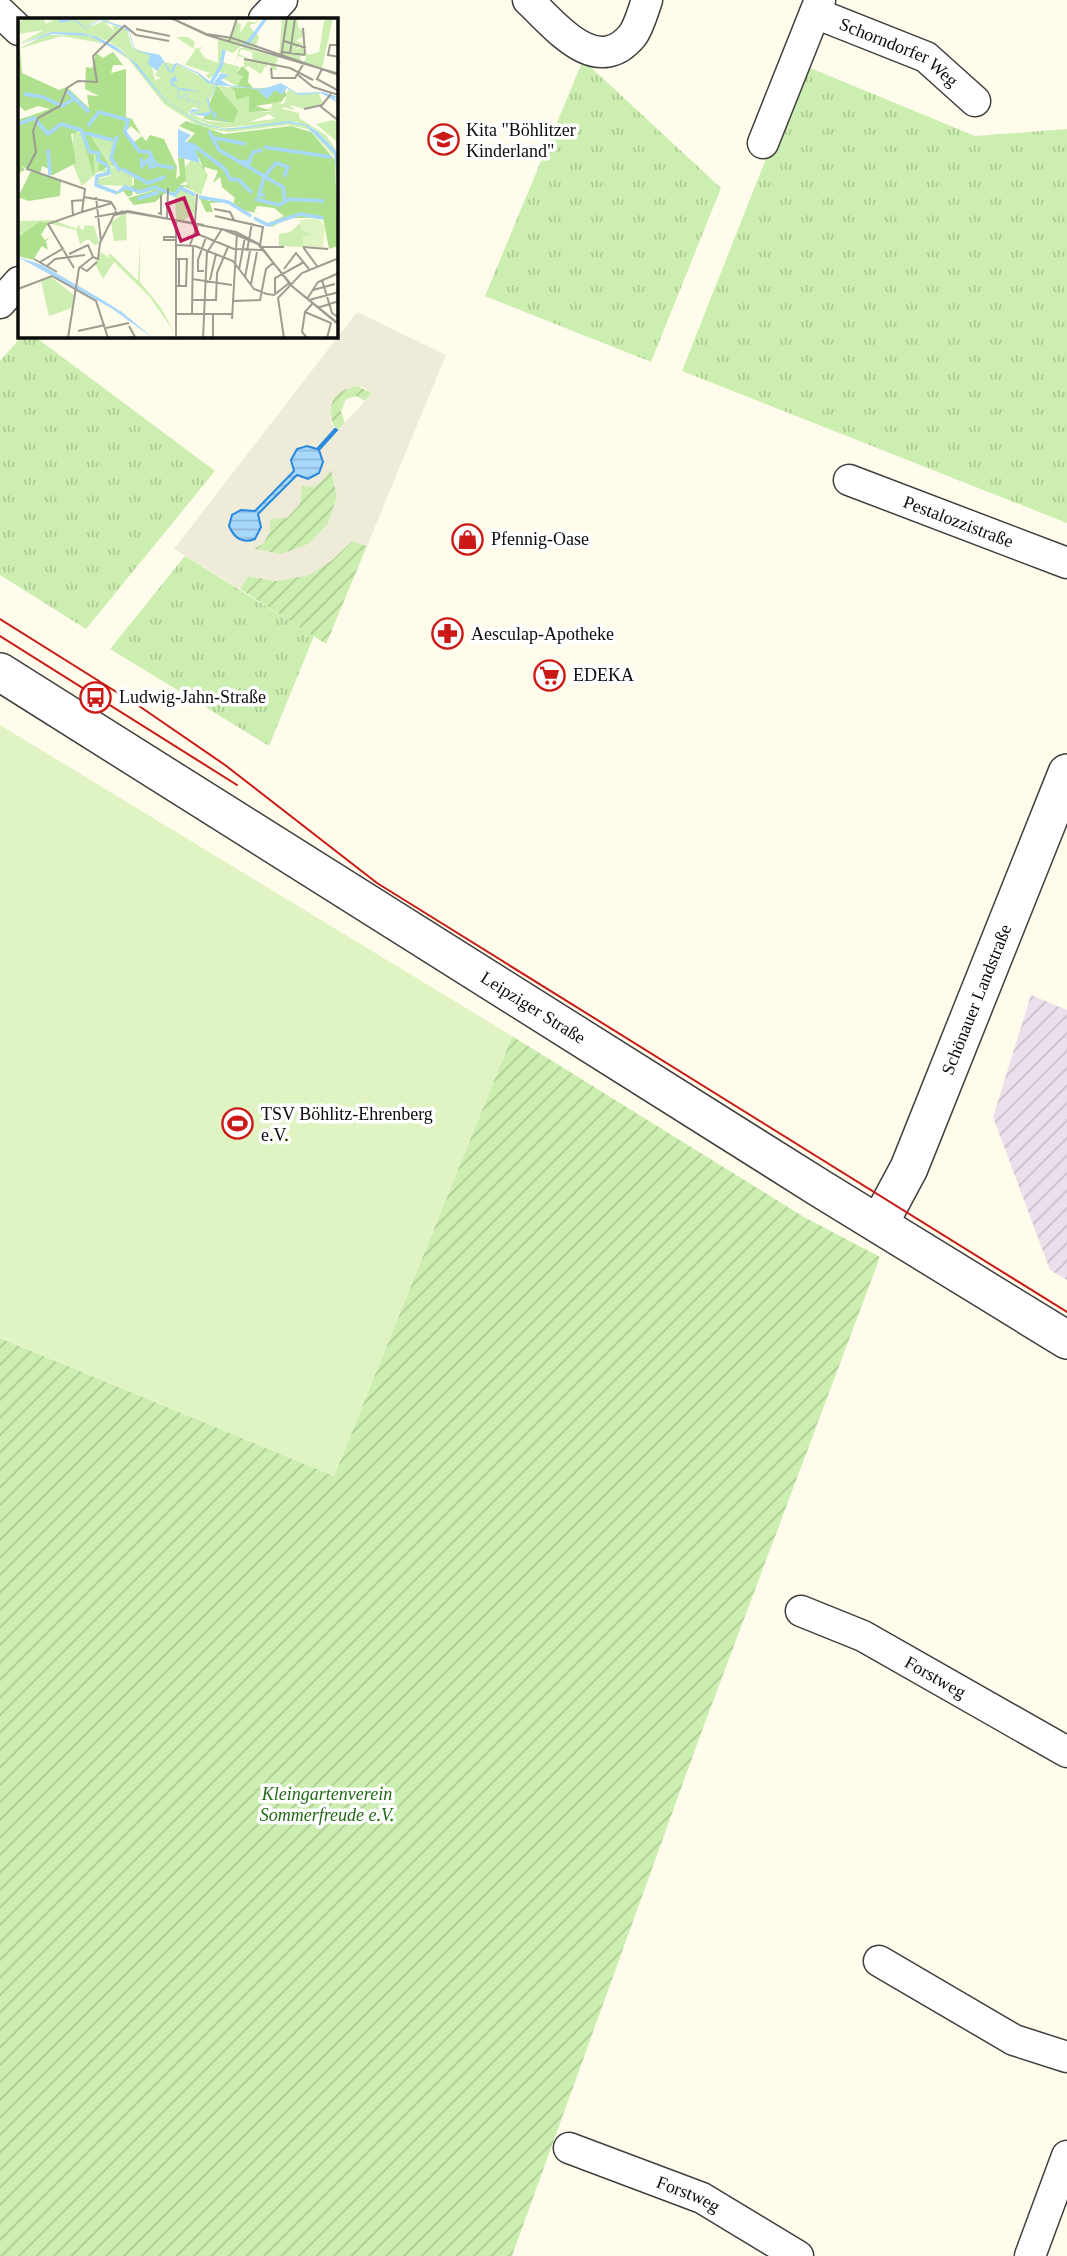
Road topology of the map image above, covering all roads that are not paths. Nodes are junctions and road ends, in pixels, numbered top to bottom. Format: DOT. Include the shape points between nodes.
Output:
graph roads {
  1 [pos="282,0"];
  2 [pos="528,0"];
  3 [pos="647,0"];
  4 [pos="817,6"];
  5 [pos="0,12"];
  6 [pos="265,18"];
  7 [pos="18,29"];
  8 [pos="975,101"];
  9 [pos="763,143"];
  10 [pos="18,283"];
  11 [pos="0,303"];
  12 [pos="849,480"];
  13 [pos="1067,563"];
  14 [pos="0,672"];
  15 [pos="1067,773"];
  16 [pos="878,1224"];
  17 [pos="1067,1340"];
  18 [pos="801,1611"];
  19 [pos="1067,1752"];
  20 [pos="879,1961"];
  21 [pos="1067,2057"];
  22 [pos="569,2148"];
  23 [pos="1067,2156"];
  24 [pos="799,2256"];
  25 [pos="1030,2256"];
  1 -- 6 [label="street"];
  2 -- 3 [label="street" via="577,46 597,53 616,49 633,35"];
  4 -- 8 [label="street, Schorndorfer Weg" via="926,57"];
  4 -- 9 [label="street, Schorndorfer Weg"];
  5 -- 7 [label="street"];
  10 -- 11 [label="street"];
  12 -- 13 [label="street, Pestalozzistraße"];
  14 -- 16 [label="street, Leipziger Straße"];
  15 -- 16 [label="street, Schönauer Landstraße" via="909,1168"];
  16 -- 17 [label="street, Leipziger Straße"];
  18 -- 19 [label="street, Forstweg" via="863,1636"];
  20 -- 21 [label="street" via="1014,2040"];
  22 -- 24 [label="street, Forstweg" via="702,2199"];
  23 -- 25 [label="street"];
}
